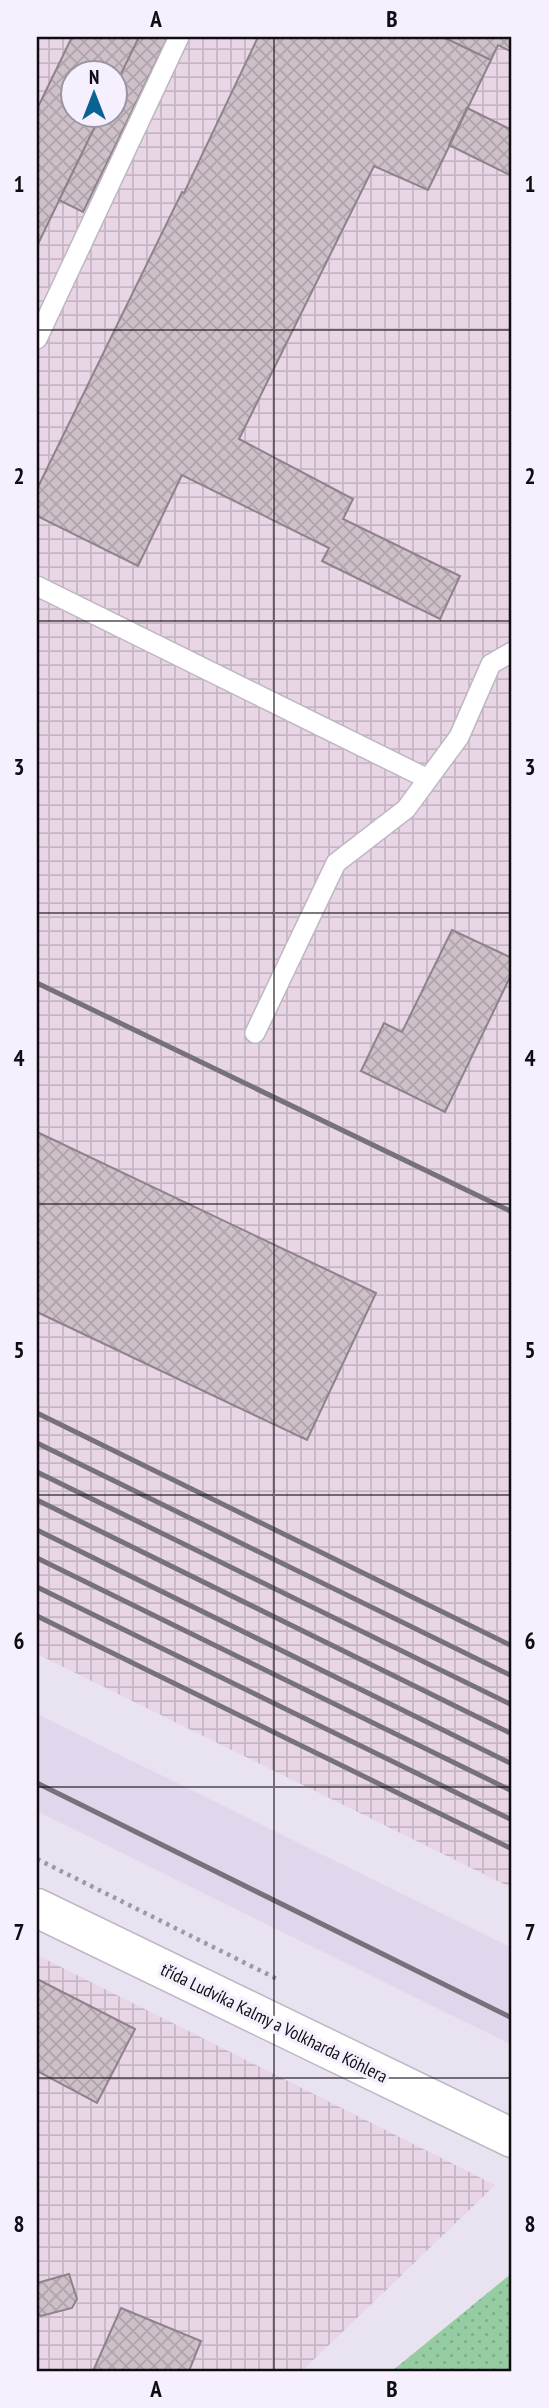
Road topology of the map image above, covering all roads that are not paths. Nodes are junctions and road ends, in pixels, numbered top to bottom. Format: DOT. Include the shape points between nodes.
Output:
graph roads {
  1 [pos="179,37"];
  2 [pos="37,339"];
  3 [pos="37,586"];
  4 [pos="512,652"];
  5 [pos="428,779"];
  6 [pos="255,1033"];
  7 [pos="37,1908"];
  8 [pos="512,2138"];
  1 -- 2 [label="lane"];
  3 -- 5 [label="lane"];
  4 -- 5 [label="lane" via="491,664 458,737"];
  5 -- 6 [label="lane" via="406,809 336,863"];
  7 -- 8 [label="street, třída Ludvíka Kalmy a Volkharda Köhlera"];
}
